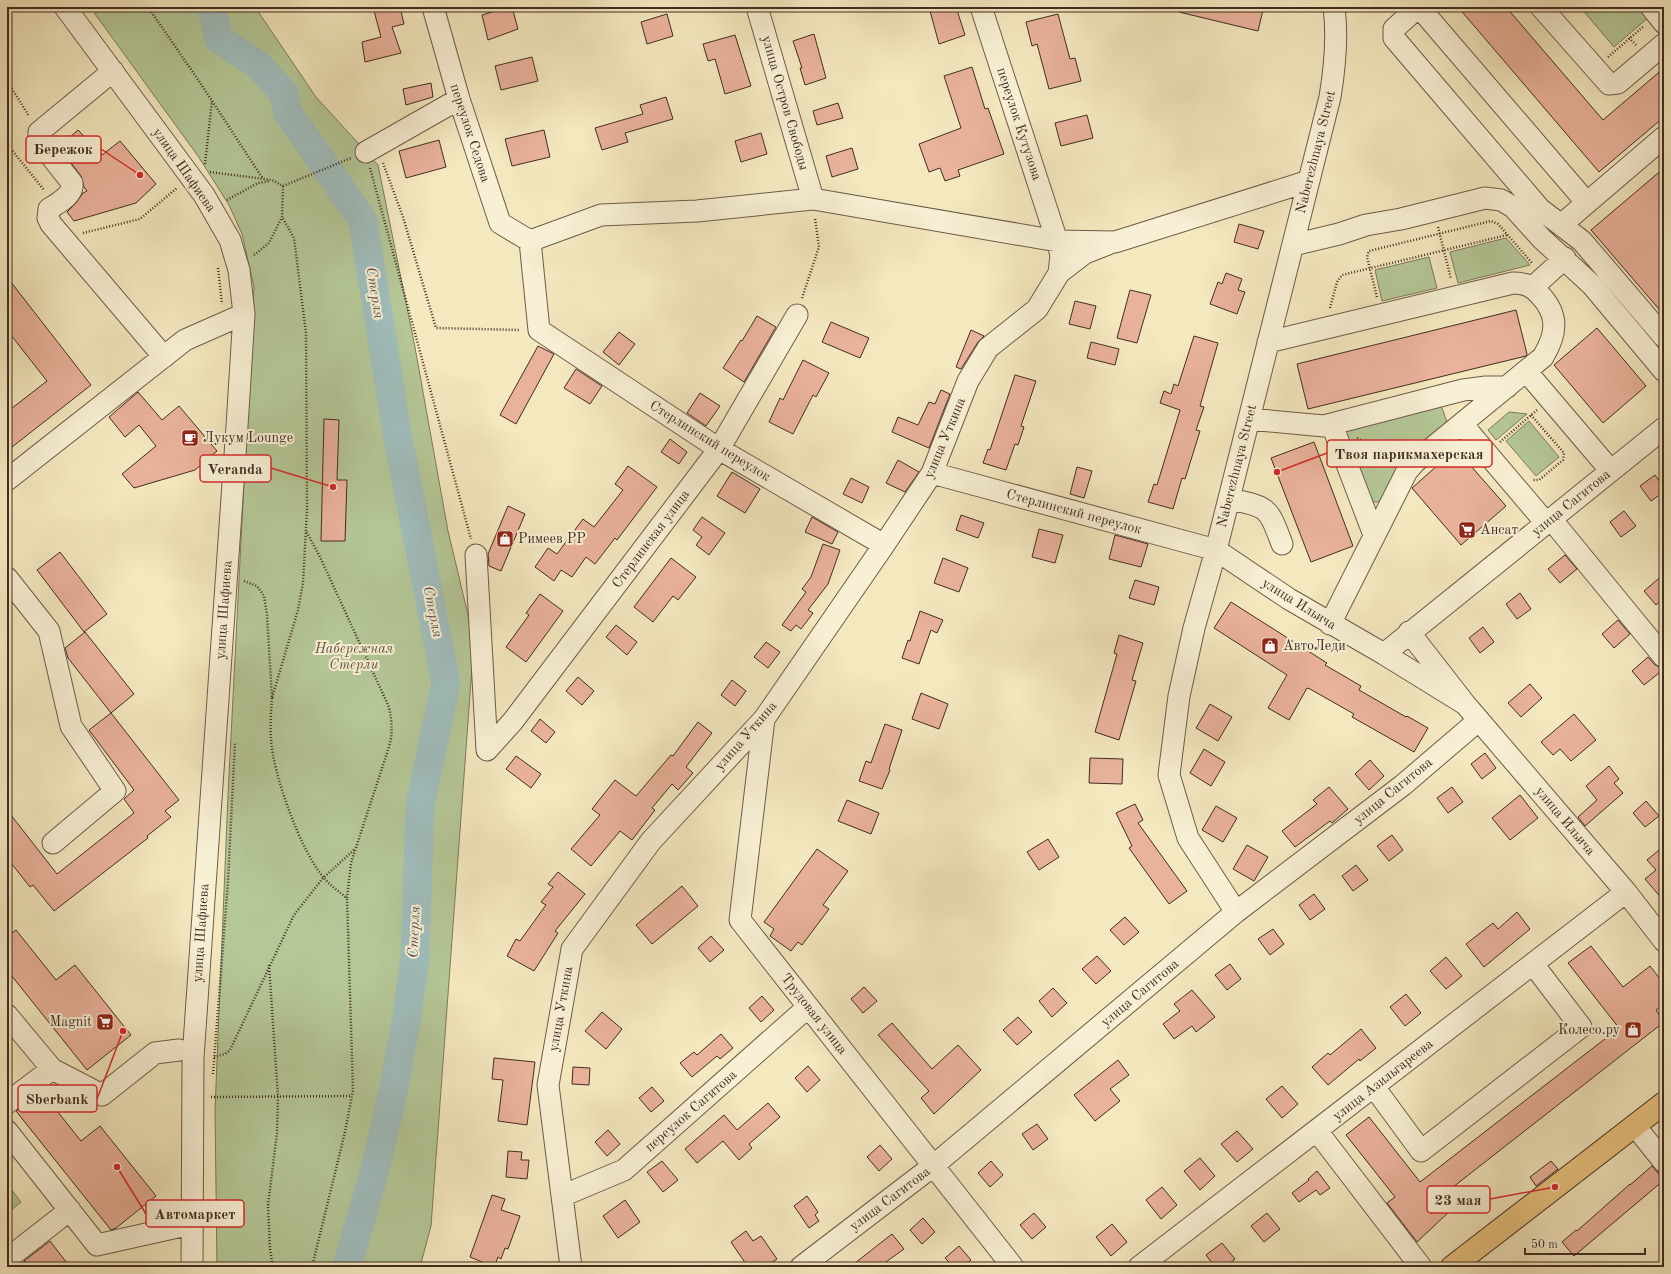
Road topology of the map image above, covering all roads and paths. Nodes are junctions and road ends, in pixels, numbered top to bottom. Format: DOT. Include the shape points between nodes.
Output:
graph roads {
  1 [pos="65,7"];
  2 [pos="148,7"];
  3 [pos="433,7"];
  4 [pos="757,7"];
  5 [pos="981,7"];
  6 [pos="1334,7"];
  7 [pos="1419,7"];
  8 [pos="1541,7"];
  9 [pos="1657,15"];
  10 [pos="1664,44"];
  11 [pos="1594,69"];
  12 [pos="113,71"];
  13 [pos="7,81"];
  14 [pos="459,99"];
  15 [pos="39,132"];
  16 [pos="1664,137"];
  17 [pos="7,144"];
  18 [pos="371,149"];
  19 [pos="204,171"];
  20 [pos="263,179"];
  21 [pos="272,180"];
  22 [pos="1309,181"];
  23 [pos="179,186"];
  24 [pos="283,186"];
  25 [pos="813,199"];
  26 [pos="224,201"];
  27 [pos="56,204"];
  28 [pos="1587,204"];
  29 [pos="1434,211"];
  30 [pos="282,217"];
  31 [pos="1561,226"];
  32 [pos="1440,233"];
  33 [pos="1507,235"];
  34 [pos="63,238"];
  35 [pos="1057,241"];
  36 [pos="530,242"];
  37 [pos="1115,242"];
  38 [pos="1293,245"];
  39 [pos="1444,250"];
  40 [pos="252,256"];
  41 [pos="1565,258"];
  42 [pos="217,266"];
  43 [pos="1370,268"];
  44 [pos="1059,273"];
  45 [pos="1451,280"];
  46 [pos="1539,282"];
  47 [pos="1377,298"];
  48 [pos="1329,312"];
  49 [pos="244,314"];
  50 [pos="797,315"];
  51 [pos="224,323"];
  52 [pos="539,330"];
  53 [pos="1664,337"];
  54 [pos="1268,342"];
  55 [pos="164,357"];
  56 [pos="1526,371"];
  57 [pos="1664,371"];
  58 [pos="1507,387"];
  59 [pos="1550,399"];
  60 [pos="1531,415"];
  61 [pos="1249,420"];
  62 [pos="1462,424"];
  63 [pos="1332,425"];
  64 [pos="1664,428"];
  65 [pos="1498,447"];
  66 [pos="719,449"];
  67 [pos="1411,466"];
  68 [pos="1611,471"];
  69 [pos="932,473"];
  70 [pos="7,480"];
  71 [pos="1533,480"];
  72 [pos="1229,499"];
  73 [pos="1549,521"];
  74 [pos="306,531"];
  75 [pos="1374,535"];
  76 [pos="1282,544"];
  77 [pos="884,545"];
  78 [pos="1216,550"];
  79 [pos="476,555"];
  80 [pos="7,578"];
  81 [pos="226,579"];
  82 [pos="1330,624"];
  83 [pos="1409,632"];
  84 [pos="1384,654"];
  85 [pos="1664,657"];
  86 [pos="272,698"];
  87 [pos="1465,704"];
  88 [pos="764,719"];
  89 [pos="1479,720"];
  90 [pos="53,843"];
  91 [pos="355,849"];
  92 [pos="323,878"];
  93 [pos="1626,892"];
  94 [pos="347,898"];
  95 [pos="1236,912"];
  96 [pos="1664,940"];
  97 [pos="1533,964"];
  98 [pos="269,965"];
  99 [pos="808,1007"];
  100 [pos="7,1015"];
  101 [pos="179,1050"];
  102 [pos="214,1058"];
  103 [pos="52,1069"];
  104 [pos="1374,1087"];
  105 [pos="352,1096"];
  106 [pos="211,1097"];
  107 [pos="278,1097"];
  108 [pos="7,1103"];
  109 [pos="1664,1103"];
  110 [pos="1635,1126"];
  111 [pos="7,1131"];
  112 [pos="1317,1131"];
  113 [pos="1664,1162"];
  114 [pos="933,1166"];
  115 [pos="562,1196"];
  116 [pos="70,1210"];
  117 [pos="192,1224"];
  118 [pos="7,1259"];
  119 [pos="7,1264"];
  120 [pos="1458,1265"];
  121 [pos="9,1267"];
  122 [pos="192,1267"];
  123 [pos="273,1267"];
  124 [pos="312,1267"];
  125 [pos="571,1267"];
  126 [pos="801,1267"];
  127 [pos="1013,1267"];
  128 [pos="1139,1267"];
  129 [pos="1421,1267"];
  1 -- 12 [label="street, улица Шафиева"];
  2 -- 20 [label="path"];
  3 -- 14 [label="street, переулок Седова"];
  4 -- 25 [label="street, улица Остров Свободы"];
  5 -- 35 [label="street, переулок Кутузова"];
  6 -- 22 [label="street, Naberezhnaya Street" via="1336,63 1326,117"];
  7 -- 28 [label="street"];
  7 -- 31 [label="street" via="1394,29 1394,38 1540,209"];
  8 -- 11 [label="street"];
  9 -- 11 [label="path"];
  10 -- 11 [label="street" via="1613,85 1606,83"];
  12 -- 15 [label="street"];
  12 -- 49 [label="street, улица Шафиева" via="204,195 230,240 239,270"];
  13 -- 15 [label="path"];
  14 -- 18 [label="street"];
  14 -- 36 [label="street, переулок Седова" via="500,223"];
  15 -- 27 [label="street" via="39,141 73,187 69,194"];
  16 -- 28 [label="street"];
  17 -- 27 [label="path"];
  18 -- 24 [label="path"];
  18 -- 52 [label="path" via="403,217 436,328"];
  18 -- 79 [label="path"];
  19 -- 20 [label="path"];
  20 -- 21 [label="path"];
  21 -- 24 [label="path"];
  21 -- 26 [label="path" via="258,183"];
  22 -- 37 [label="street"];
  22 -- 38 [label="street, Naberezhnaya Street"];
  23 -- 34 [label="path" via="140,219"];
  24 -- 30 [label="path"];
  25 -- 35 [label="street"];
  25 -- 36 [label="street" via="697,211 601,215"];
  25 -- 50 [label="path" via="819,247"];
  27 -- 34 [label="street" via="49,209 48,218"];
  28 -- 31 [label="street"];
  29 -- 32 [label="path"];
  29 -- 38 [label="street" via="1366,225"];
  29 -- 41 [label="street" via="1485,198 1502,200 1513,207 1542,239"];
  30 -- 40 [label="path" via="269,243"];
  30 -- 74 [label="path" via="294,238 306,333"];
  31 -- 53 [label="street" via="1582,241"];
  32 -- 33 [label="path" via="1493,221"];
  32 -- 39 [label="path"];
  32 -- 43 [label="path" via="1372,250 1367,255"];
  33 -- 39 [label="path"];
  33 -- 46 [label="path"];
  34 -- 55 [label="street"];
  35 -- 37 [label="street"];
  35 -- 44 [label="street, улица Уткина" via="1061,255"];
  36 -- 52 [label="street"];
  37 -- 44 [label="street" via="1085,253"];
  38 -- 54 [label="street, Naberezhnaya Street"];
  39 -- 43 [label="path"];
  39 -- 45 [label="path"];
  41 -- 46 [label="street"];
  41 -- 57 [label="street" via="1592,285"];
  42 -- 51 [label="path"];
  43 -- 47 [label="path"];
  43 -- 48 [label="path" via="1339,277"];
  44 -- 69 [label="street, улица Уткина" via="1037,309 988,348 968,381"];
  46 -- 54 [label="street" via="1513,283"];
  46 -- 56 [label="street" via="1550,307 1554,326 1543,357"];
  49 -- 51 [label="street"];
  49 -- 81 [label="street, улица Шафиева"];
  50 -- 66 [label="street, Стерлинская улица"];
  51 -- 55 [label="street" via="185,340"];
  52 -- 66 [label="street, Стерлинский переулок"];
  54 -- 61 [label="street, Naberezhnaya Street"];
  55 -- 70 [label="street"];
  56 -- 58 [label="street"];
  56 -- 59 [label="street"];
  58 -- 62 [label="street"];
  58 -- 63 [label="street" via="1463,390"];
  59 -- 60 [label="path"];
  59 -- 68 [label="street"];
  60 -- 65 [label="path"];
  60 -- 71 [label="path" via="1564,453 1563,460 1539,480"];
  61 -- 63 [label="street"];
  61 -- 72 [label="street, Naberezhnaya Street"];
  62 -- 65 [label="street"];
  62 -- 67 [label="street"];
  63 -- 67 [label="path"];
  63 -- 75 [label="street"];
  64 -- 68 [label="street, улица Сагитова"];
  65 -- 73 [label="street"];
  66 -- 77 [label="street, Стерлинский переулок"];
  66 -- 79 [label="street, Стерлинская улица" via="513,721 487,750"];
  67 -- 75 [label="street"];
  68 -- 73 [label="street, улица Сагитова"];
  69 -- 77 [label="street, улица Уткина"];
  69 -- 78 [label="street, Стерлинский переулок"];
  72 -- 76 [label="street" via="1257,505 1268,512"];
  72 -- 78 [label="street, Naberezhnaya Street"];
  73 -- 83 [label="street, улица Сагитова"];
  73 -- 85 [label="street"];
  74 -- 86 [label="path" via="298,610"];
  74 -- 91 [label="path" via="390,707 393,734"];
  75 -- 82 [label="street"];
  77 -- 88 [label="street, улица Уткина"];
  78 -- 82 [label="street, улица Ильича"];
  78 -- 95 [label="street, Naberezhnaya Street" via="1194,628 1179,696 1169,775 1188,838"];
  80 -- 90 [label="street" via="49,631 71,726 115,791"];
  81 -- 86 [label="path" via="244,580 256,586 264,596"];
  81 -- 117 [label="street, улица Шафиева" via="193,1058"];
  82 -- 84 [label="street, улица Ильича"];
  83 -- 84 [label="street, улица Сагитова"];
  83 -- 87 [label="street, улица Ильича"];
  84 -- 87 [label="street, улица Ильича"];
  86 -- 92 [label="path" via="270,739 277,774 307,852"];
  87 -- 89 [label="street, улица Ильича"];
  88 -- 99 [label="street, Трудовая улица" via="740,920"];
  88 -- 115 [label="street, улица Уткина" via="651,842 572,949 548,1085"];
  89 -- 93 [label="street, улица Ильича"];
  89 -- 95 [label="street, улица Сагитова" via="1403,785"];
  91 -- 92 [label="path"];
  91 -- 94 [label="path"];
  92 -- 94 [label="path"];
  92 -- 98 [label="path" via="294,915"];
  93 -- 96 [label="street, улица Ильича"];
  93 -- 97 [label="street, улица Азильгареева"];
  94 -- 105 [label="path"];
  95 -- 114 [label="street, улица Сагитова"];
  97 -- 104 [label="street, улица Азильгареева"];
  97 -- 104 [label="street" via="1581,1027 1421,1151"];
  98 -- 102 [label="path" via="230,1050"];
  98 -- 107 [label="path"];
  99 -- 114 [label="street, Трудовая улица"];
  99 -- 115 [label="street, переулок Сагитова" via="624,1170"];
  100 -- 103 [label="street"];
  101 -- 103 [label="street" via="155,1053 102,1095"];
  103 -- 108 [label="street"];
  104 -- 112 [label="street, улица Азильгареева"];
  105 -- 107 [label="path"];
  105 -- 124 [label="path"];
  106 -- 107 [label="path"];
  107 -- 123 [label="path" via="277,1134 268,1205"];
  109 -- 110 [label="main road"];
  110 -- 113 [label="street"];
  110 -- 120 [label="main road"];
  111 -- 116 [label="street"];
  112 -- 128 [label="street, улица Азильгареева"];
  112 -- 129 [label="street"];
  114 -- 126 [label="street, улица Сагитова"];
  114 -- 127 [label="street, Трудовая улица"];
  115 -- 125 [label="street, улица Уткина"];
  116 -- 117 [label="street" via="97,1245"];
  116 -- 118 [label="street"];
  117 -- 122 [label="street, улица Шафиева"];
  119 -- 121 [label="street"];
}
